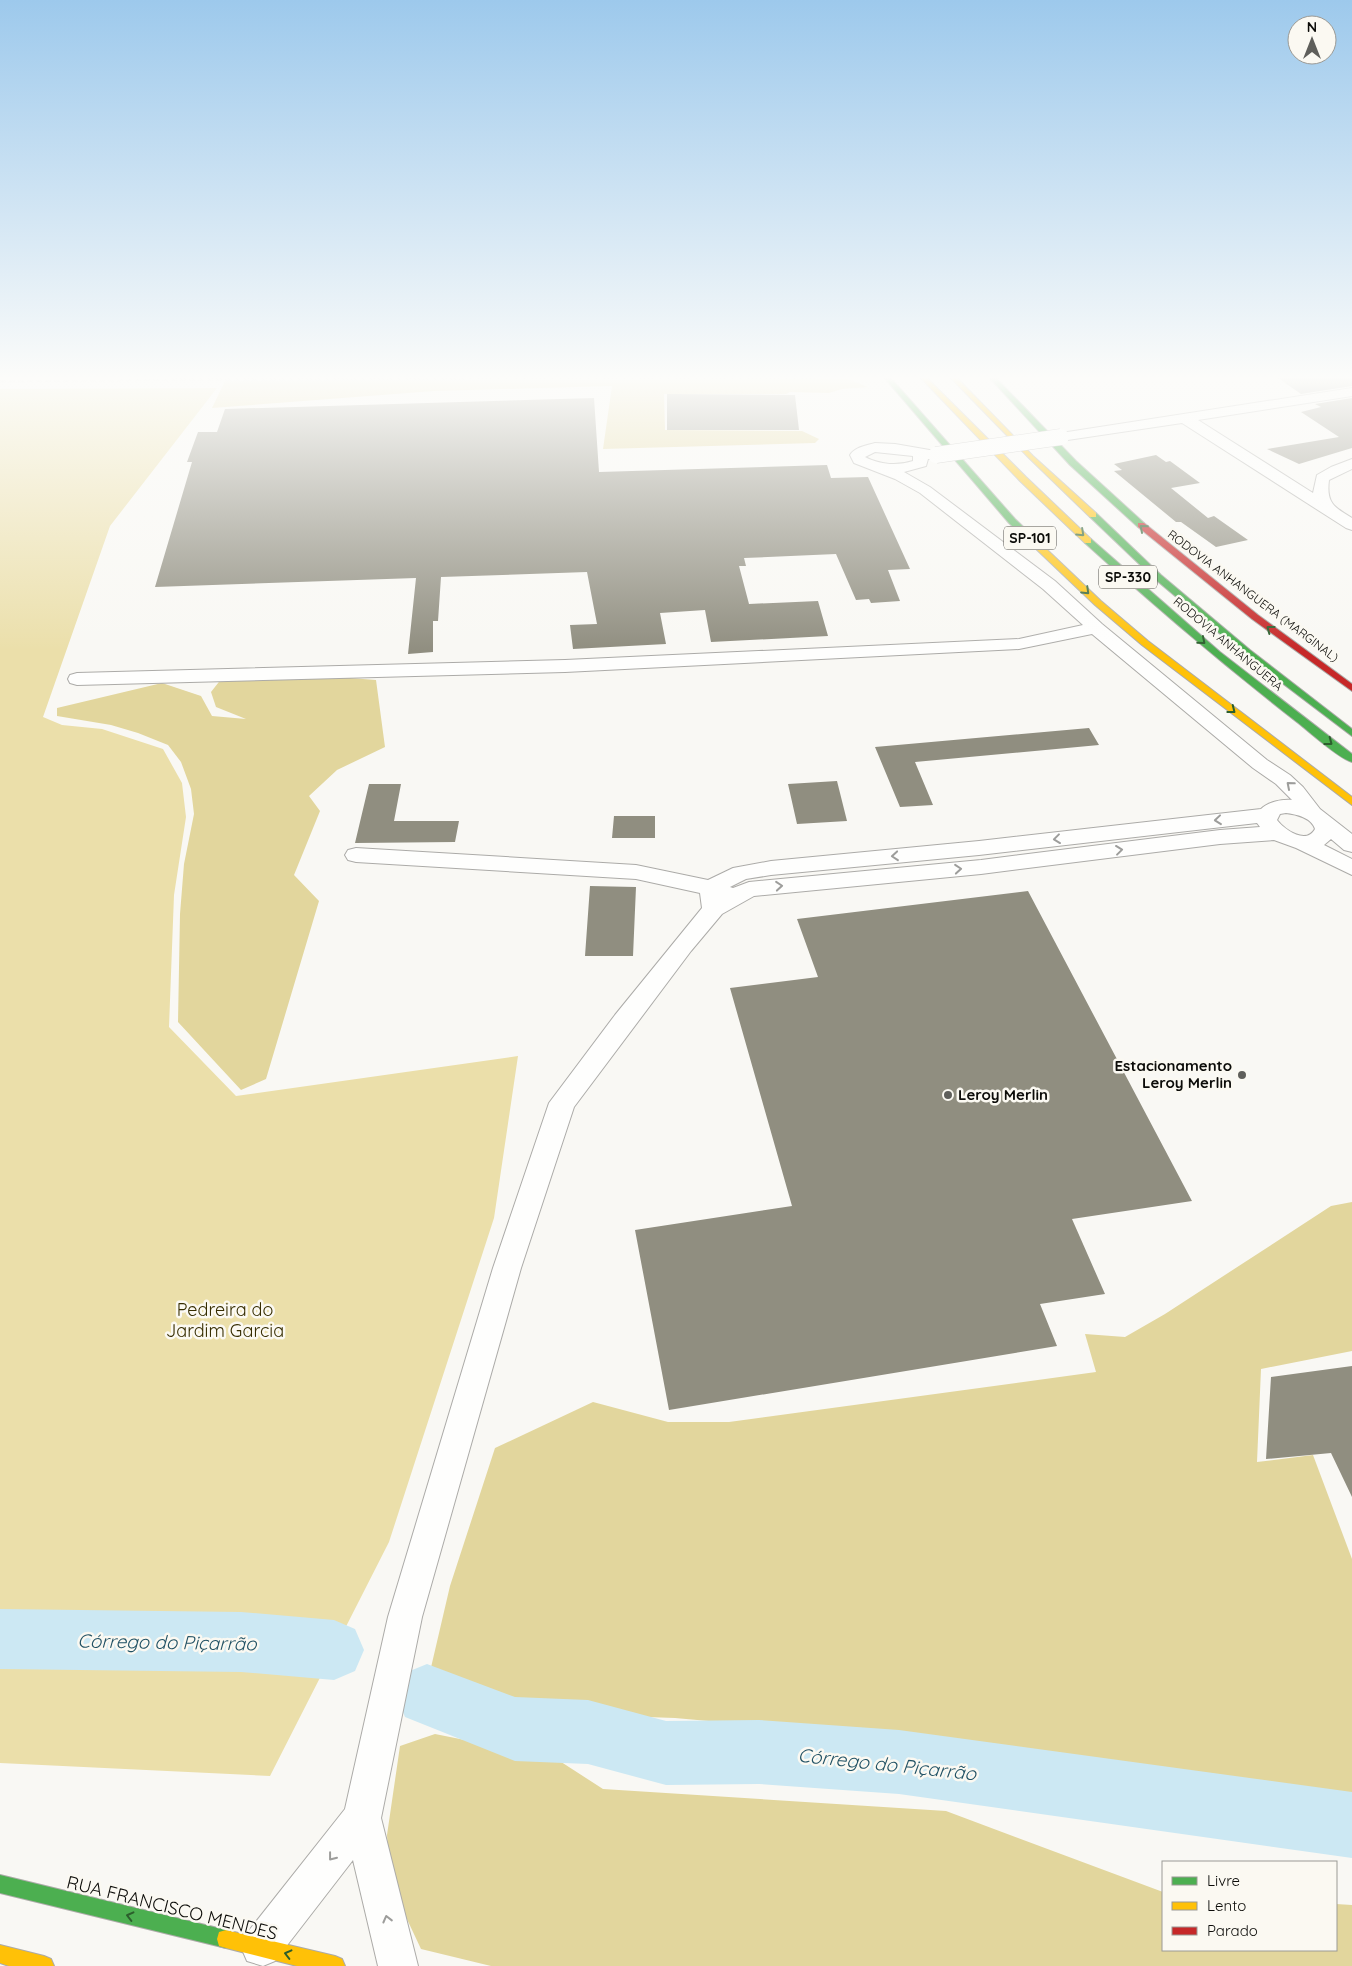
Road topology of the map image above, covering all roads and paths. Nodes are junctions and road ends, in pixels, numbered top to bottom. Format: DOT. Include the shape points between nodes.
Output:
graph roads {
  1 [pos="879,468"];
  2 [pos="925,468"];
  3 [pos="966,468"];
  4 [pos="1012,468"];
  5 [pos="1042,468"];
  6 [pos="1077,468"];
  7 [pos="1263,468"];
  8 [pos="1342,468"];
  9 [pos="925,490"];
  10 [pos="1324,507"];
  11 [pos="1352,525"];
  12 [pos="1076,566"];
  13 [pos="1096,628"];
  14 [pos="1295,648"];
  15 [pos="1247,652"];
  16 [pos="77,679"];
  17 [pos="1194,679"];
  18 [pos="1352,682"];
  19 [pos="1352,688"];
  20 [pos="1352,722"];
  21 [pos="1352,733"];
  22 [pos="1352,759"];
  23 [pos="1260,764"];
  24 [pos="1352,802"];
  25 [pos="1274,818"];
  26 [pos="1318,818"];
  27 [pos="1300,842"];
  28 [pos="1352,845"];
  29 [pos="356,854"];
  30 [pos="1352,868"];
  31 [pos="719,898"];
  32 [pos="362,1818"];
  33 [pos="0,1884"];
  34 [pos="261,1947"];
  35 [pos="0,1954"];
  36 [pos="44,1966"];
  37 [pos="335,1966"];
  38 [pos="398,1966"];
  1 -- 9 [label="street"];
  2 -- 9 [label="street"];
  3 -- 17 [label="main road, SP-101, one-way" via="1012,521 1098,603"];
  4 -- 22 [label="main road, RODOVIA ANHANGUERA / SP-330, one-way" via="1176,619 1270,698"];
  5 -- 15 [label="main road, RODOVIA ANHANGUERA / SP-330" via="1132,554"];
  14 -- 6 [label="main road, RODOVIA ANHANGUERA (MARGINAL), one-way" via="1182,562"];
  7 -- 10 [label="street"];
  8 -- 10 [label="street" via="1322,478 1320,492"];
  9 -- 13 [label="street" via="1049,585"];
  10 -- 11 [label="street"];
  12 -- 17 [label="main road"];
  13 -- 16 [label="street" via="1019,644 565,666"];
  13 -- 23 [label="street"];
  14 -- 18 [label="main road"];
  14 -- 19 [label="main road, RODOVIA ANHANGUERA (MARGINAL)"];
  15 -- 20 [label="main road"];
  15 -- 21 [label="main road, RODOVIA ANHANGUERA / SP-330"];
  17 -- 24 [label="main road, one-way"];
  23 -- 25 [label="street"];
  26 -- 23 [label="street, one-way" via="1299,793"];
  25 -- 26 [label="street" via="1295,807"];
  25 -- 27 [label="street" via="1292,840"];
  25 -- 31 [label="street" via="1220,836 981,867 749,889"];
  26 -- 27 [label="street" via="1325,829 1324,834 1318,839"];
  26 -- 28 [label="street"];
  27 -- 30 [label="street"];
  29 -- 31 [label="street" via="636,872"];
  31 -- 32 [label="street" via="562,1103 507,1268 405,1617"];
  32 -- 34 [label="street, one-way"];
  38 -- 32 [label="street, one-way"];
  34 -- 33 [label="main road, RUA FRANCISCO MENDES, one-way"];
  37 -- 34 [label="main road, RUA FRANCISCO MENDES, one-way"];
  35 -- 36 [label="main road"];
}
